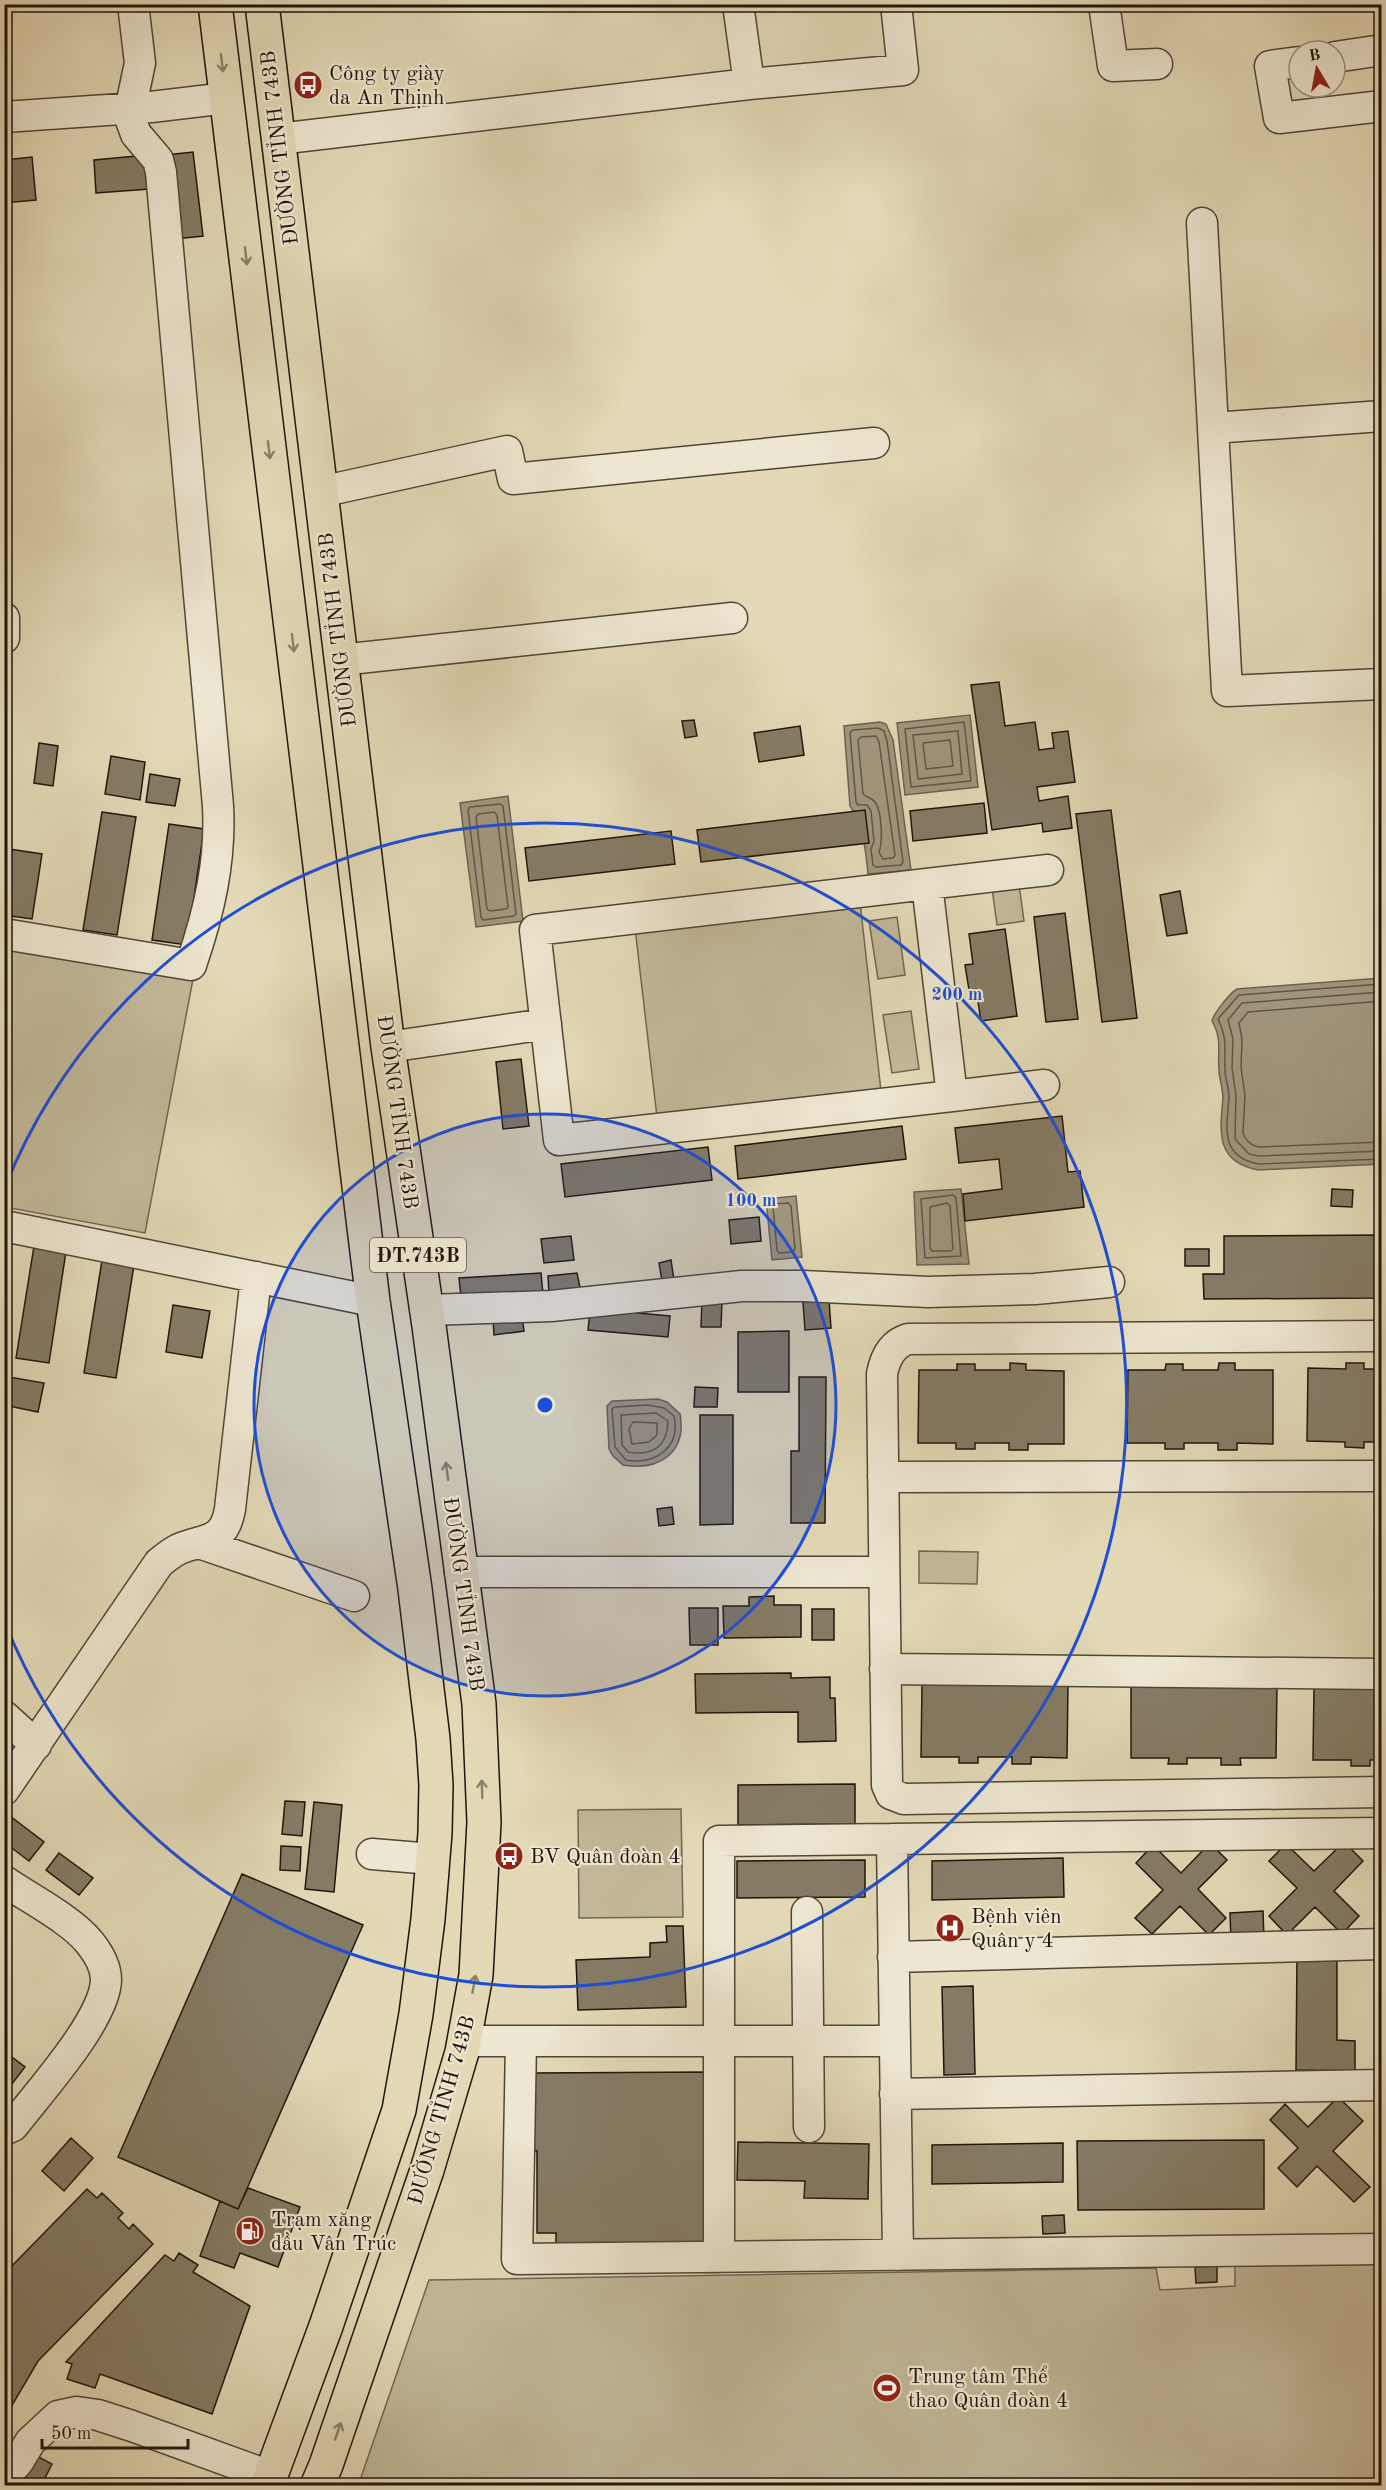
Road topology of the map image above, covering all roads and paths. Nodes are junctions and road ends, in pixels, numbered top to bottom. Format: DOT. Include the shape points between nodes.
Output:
graph roads {
  1 [pos="134,4"];
  2 [pos="215,4"];
  3 [pos="262,4"];
  4 [pos="738,4"];
  5 [pos="896,4"];
  6 [pos="1104,4"];
  7 [pos="1382,50"];
  8 [pos="1347,55"];
  9 [pos="1157,64"];
  10 [pos="1287,64"];
  11 [pos="749,84"];
  12 [pos="227,98"];
  13 [pos="1382,106"];
  14 [pos="129,108"];
  15 [pos="4,117"];
  16 [pos="278,139"];
  17 [pos="1202,224"];
  18 [pos="1382,416"];
  19 [pos="1213,428"];
  20 [pos="874,443"];
  21 [pos="320,492"];
  22 [pos="4,618"];
  23 [pos="732,618"];
  24 [pos="4,638"];
  25 [pos="340,660"];
  26 [pos="1382,684"];
  27 [pos="1048,870"];
  28 [pos="927,884"];
  29 [pos="4,934"];
  30 [pos="547,1033"];
  31 [pos="389,1056"];
  32 [pos="1044,1085"];
  33 [pos="952,1095"];
  34 [pos="4,1226"];
  35 [pos="256,1277"];
  36 [pos="1109,1282"];
  37 [pos="373,1301"];
  38 [pos="427,1310"];
  39 [pos="1382,1336"];
  40 [pos="1382,1476"];
  41 [pos="883,1477"];
  42 [pos="199,1544"];
  43 [pos="460,1572"];
  44 [pos="884,1572"];
  45 [pos="354,1596"];
  46 [pos="885,1669"];
  47 [pos="1382,1674"];
  48 [pos="4,1716"];
  49 [pos="36,1744"];
  50 [pos="4,1790"];
  51 [pos="1382,1792"];
  52 [pos="1382,1833"];
  53 [pos="892,1839"];
  54 [pos="372,1854"];
  55 [pos="432,1859"];
  56 [pos="4,1881"];
  57 [pos="807,1912"];
  58 [pos="1382,1944"];
  59 [pos="893,1957"];
  60 [pos="464,2041"];
  61 [pos="521,2041"];
  62 [pos="719,2041"];
  63 [pos="808,2041"];
  64 [pos="894,2041"];
  65 [pos="1382,2085"];
  66 [pos="895,2094"];
  67 [pos="808,2127"];
  68 [pos="4,2130"];
  69 [pos="1382,2249"];
  70 [pos="898,2255"];
  71 [pos="719,2257"];
  72 [pos="4,2477"];
  73 [pos="269,2481"];
  74 [pos="317,2486"];
  1 -- 14 [label="lane" via="140,63"];
  2 -- 12 [label="main road, ĐƯỜNG TỈNH 743B / ĐT.743B, one-way"];
  3 -- 16 [label="main road, ĐƯỜNG TỈNH 743B / ĐT.743B"];
  4 -- 11 [label="lane"];
  5 -- 11 [label="lane" via="903,70"];
  6 -- 9 [label="lane" via="1113,66"];
  7 -- 8 [label="lane"];
  10 -- 13 [label="lane" via="1270,66 1279,118"];
  11 -- 16 [label="lane"];
  12 -- 14 [label="lane"];
  12 -- 37 [label="main road, ĐƯỜNG TỈNH 743B / ĐT.743B, one-way"];
  14 -- 15 [label="lane"];
  14 -- 29 [label="lane" via="130,122 155,155 161,172 218,806 217,870 191,965"];
  16 -- 21 [label="main road, ĐƯỜNG TỈNH 743B / ĐT.743B"];
  17 -- 19 [label="lane"];
  18 -- 19 [label="lane"];
  19 -- 26 [label="lane" via="1227,691"];
  20 -- 21 [label="lane" via="513,479 507,451"];
  21 -- 25 [label="main road, ĐƯỜNG TỈNH 743B / ĐT.743B"];
  22 -- 24 [label="lane"];
  23 -- 25 [label="lane"];
  25 -- 31 [label="main road, ĐƯỜNG TỈNH 743B / ĐT.743B"];
  27 -- 28 [label="lane"];
  28 -- 30 [label="lane" via="535,930"];
  28 -- 33 [label="lane"];
  30 -- 31 [label="lane"];
  30 -- 33 [label="lane" via="559,1140"];
  31 -- 38 [label="main road, ĐƯỜNG TỈNH 743B / ĐT.743B"];
  32 -- 33 [label="lane"];
  34 -- 35 [label="lane"];
  35 -- 37 [label="lane"];
  35 -- 42 [label="lane" via="228,1519 218,1536"];
  36 -- 38 [label="lane" via="928,1292 742,1286 551,1306"];
  37 -- 38 [label="main road"];
  37 -- 55 [label="main road, ĐƯỜNG TỈNH 743B / ĐT.743B" via="433,1739 436,1785"];
  43 -- 38 [label="main road, ĐƯỜNG TỈNH 743B / ĐT.743B, one-way"];
  39 -- 41 [label="lane" via="908,1339 892,1349 882,1374"];
  40 -- 41 [label="lane"];
  41 -- 44 [label="lane"];
  42 -- 45 [label="lane"];
  42 -- 49 [label="lane" via="168,1555 151,1572"];
  43 -- 44 [label="lane"];
  60 -- 43 [label="main road, ĐƯỜNG TỈNH 743B / ĐT.743B, one-way" via="476,1975 484,1822 479,1704"];
  44 -- 46 [label="lane"];
  46 -- 47 [label="lane"];
  46 -- 51 [label="lane" via="887,1785 899,1799"];
  48 -- 49 [label="lane"];
  49 -- 50 [label="lane"];
  52 -- 53 [label="lane"];
  53 -- 59 [label="lane"];
  53 -- 62 [label="lane" via="719,1841"];
  54 -- 55 [label="lane"];
  55 -- 73 [label="main road, ĐƯỜNG TỈNH 743B / ĐT.743B" via="429,1919 399,2110"];
  56 -- 68 [label="lane" via="82,1934 96,1951 106,1979 90,2024 13,2126"];
  57 -- 63 [label="lane"];
  58 -- 59 [label="lane"];
  59 -- 64 [label="lane"];
  60 -- 61 [label="lane"];
  74 -- 60 [label="main road, ĐƯỜNG TỈNH 743B / ĐT.743B, one-way" via="427,2170"];
  61 -- 62 [label="lane"];
  61 -- 71 [label="lane" via="518,2259"];
  62 -- 63 [label="lane"];
  62 -- 71 [label="lane"];
  63 -- 64 [label="lane"];
  63 -- 67 [label="lane"];
  64 -- 66 [label="lane"];
  65 -- 66 [label="lane"];
  66 -- 70 [label="lane"];
  69 -- 70 [label="lane"];
  70 -- 71 [label="lane"];
  72 -- 73 [label="lane" via="30,2442 58,2416 76,2412 121,2422"];
}
